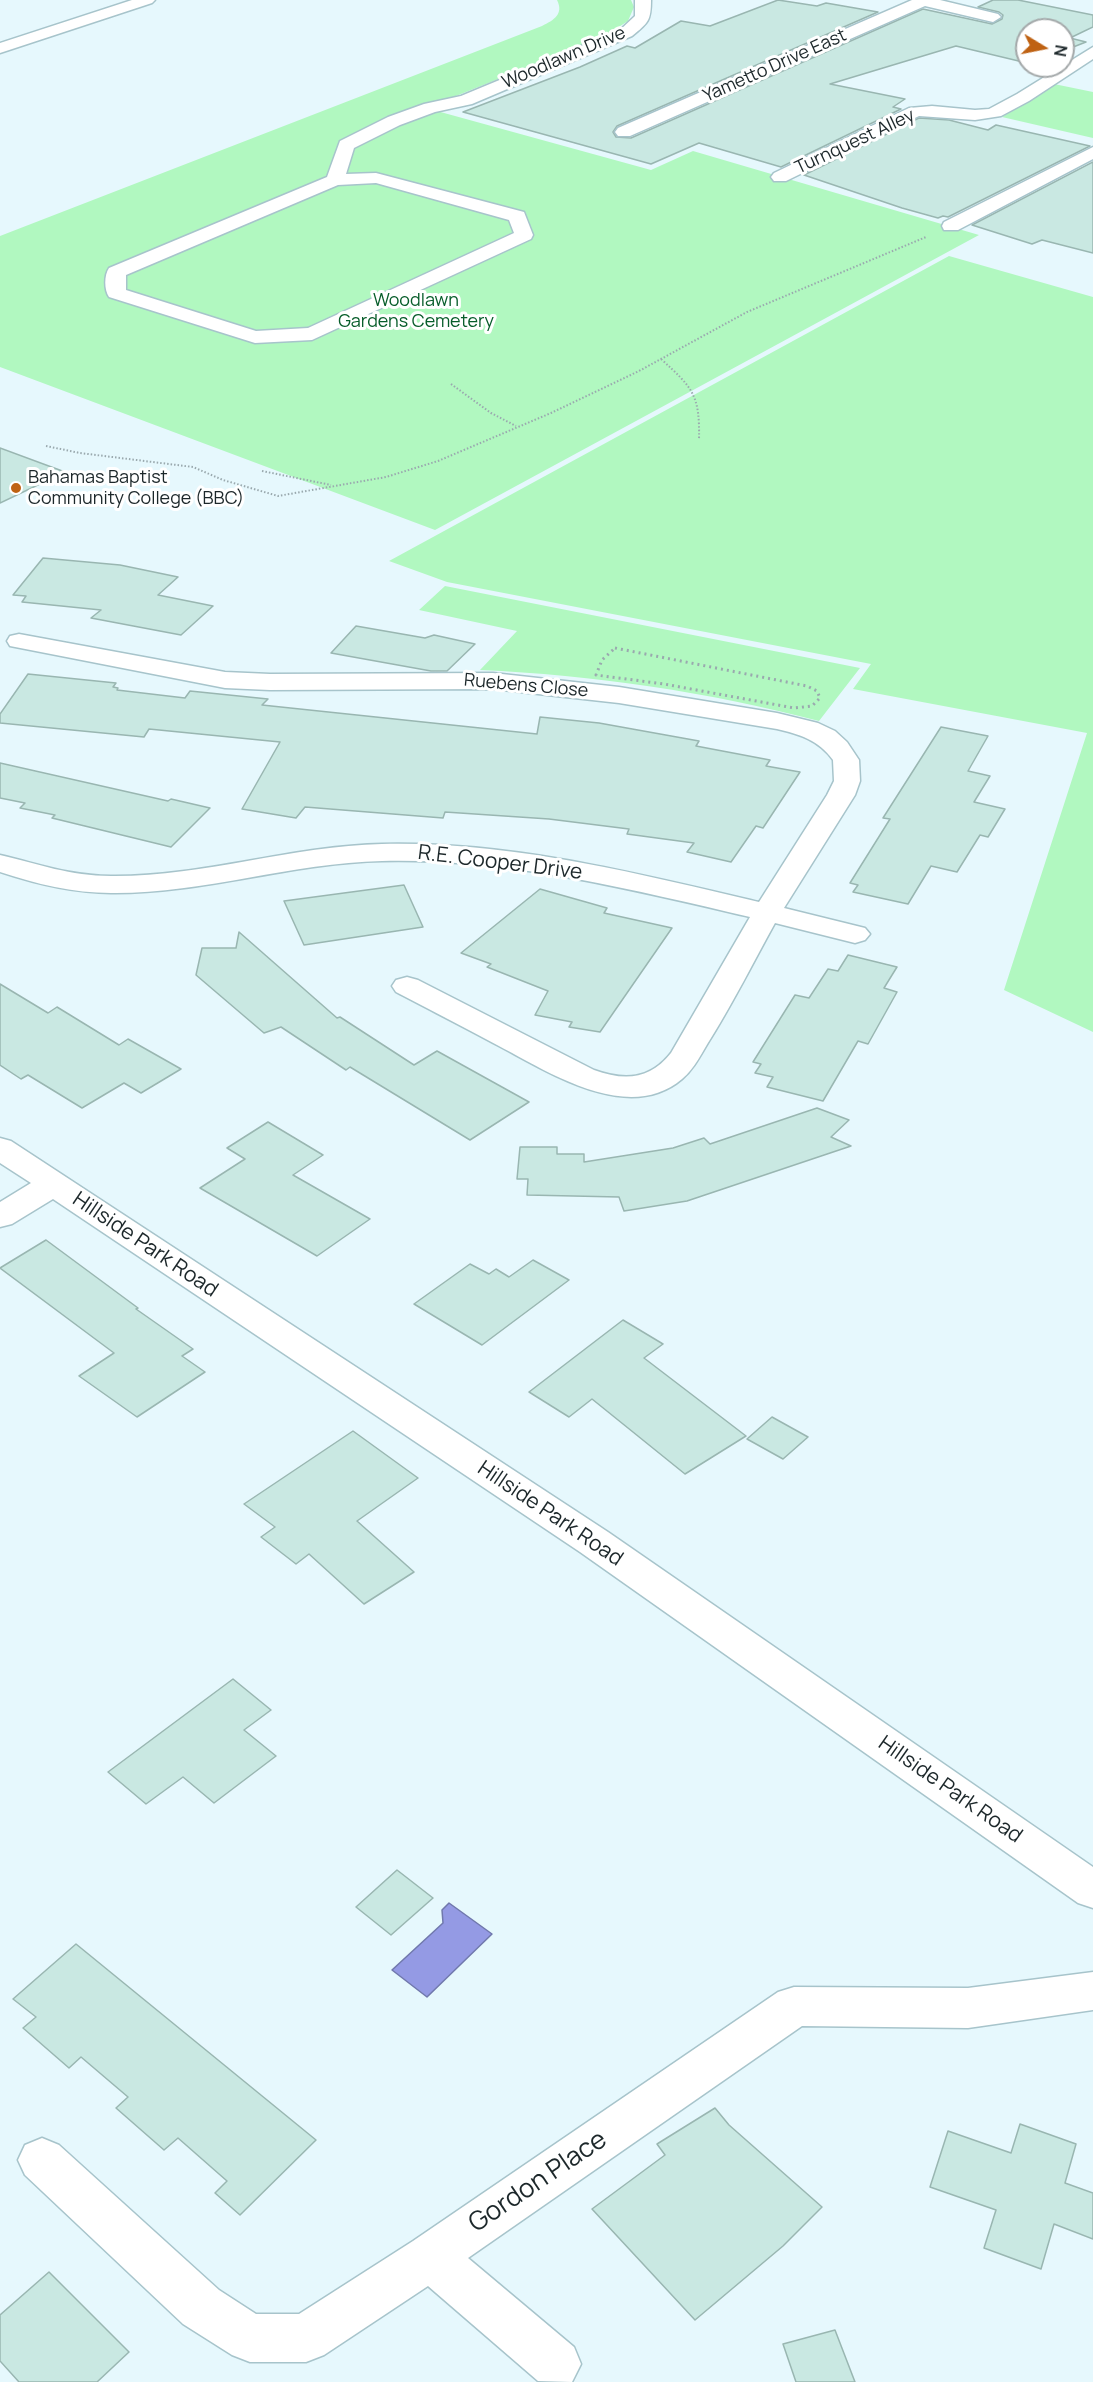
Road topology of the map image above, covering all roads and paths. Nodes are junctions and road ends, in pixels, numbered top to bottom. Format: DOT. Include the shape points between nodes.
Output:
graph roads {
  1 [pos="147,0"];
  2 [pos="643,0"];
  3 [pos="923,0"];
  4 [pos="993,17"];
  5 [pos="0,48"];
  6 [pos="1093,52"];
  7 [pos="438,110"];
  8 [pos="624,132"];
  9 [pos="1093,152"];
  10 [pos="372,164"];
  11 [pos="780,177"];
  12 [pos="336,180"];
  13 [pos="951,226"];
  14 [pos="661,359"];
  15 [pos="451,384"];
  16 [pos="516,426"];
  17 [pos="699,440"];
  18 [pos="46,446"];
  19 [pos="262,471"];
  20 [pos="335,486"];
  21 [pos="19,641"];
  22 [pos="0,863"];
  23 [pos="768,912"];
  24 [pos="855,934"];
  25 [pos="407,986"];
  26 [pos="0,1148"];
  27 [pos="54,1184"];
  28 [pos="0,1216"];
  29 [pos="1093,1890"];
  30 [pos="1093,1992"];
  31 [pos="42,2160"];
  32 [pos="430,2256"];
  33 [pos="556,2364"];
  1 -- 5 [label="street"];
  2 -- 7 [label="street, Woodlawn Drive" via="644,16 626,33"];
  3 -- 4 [label="street"];
  3 -- 8 [label="street, Yametto Drive East"];
  6 -- 11 [label="street, Turnquest Alley" via="1000,111 978,115 915,112"];
  7 -- 10 [label="street" via="370,146"];
  7 -- 12 [label="street" via="360,136 346,145"];
  9 -- 13 [label="street"];
  10 -- 12 [label="street"];
  10 -- 12 [label="street" via="517,216 524,235 312,334 255,337 116,293 116,272"];
  13 -- 14 [label="path" via="747,312"];
  14 -- 16 [label="path"];
  14 -- 17 [label="path" via="697,396"];
  15 -- 16 [label="path"];
  16 -- 20 [label="path" via="438,461 386,477"];
  18 -- 20 [label="path" via="193,467 278,496"];
  19 -- 20 [label="path"];
  21 -- 23 [label="street, Ruebens Close" via="225,680 520,683 729,712 809,729 838,748 846,760 847,781"];
  22 -- 23 [label="street, R.E. Cooper Drive" via="58,881 114,886 197,878 334,855 450,854 597,875"];
  23 -- 24 [label="street, R.E. Cooper Drive"];
  23 -- 25 [label="street, Ruebens Close" via="684,1055 667,1075 647,1084 614,1087 583,1077"];
  26 -- 27 [label="street, Hillside Park Road"];
  27 -- 28 [label="street"];
  27 -- 29 [label="street, Hillside Park Road" via="594,1542"];
  30 -- 32 [label="street, Gordon Place" via="968,2008 794,2007"];
  31 -- 32 [label="street, Gordon Place" via="201,2307 250,2338 306,2338"];
  32 -- 33 [label="street"];
}
